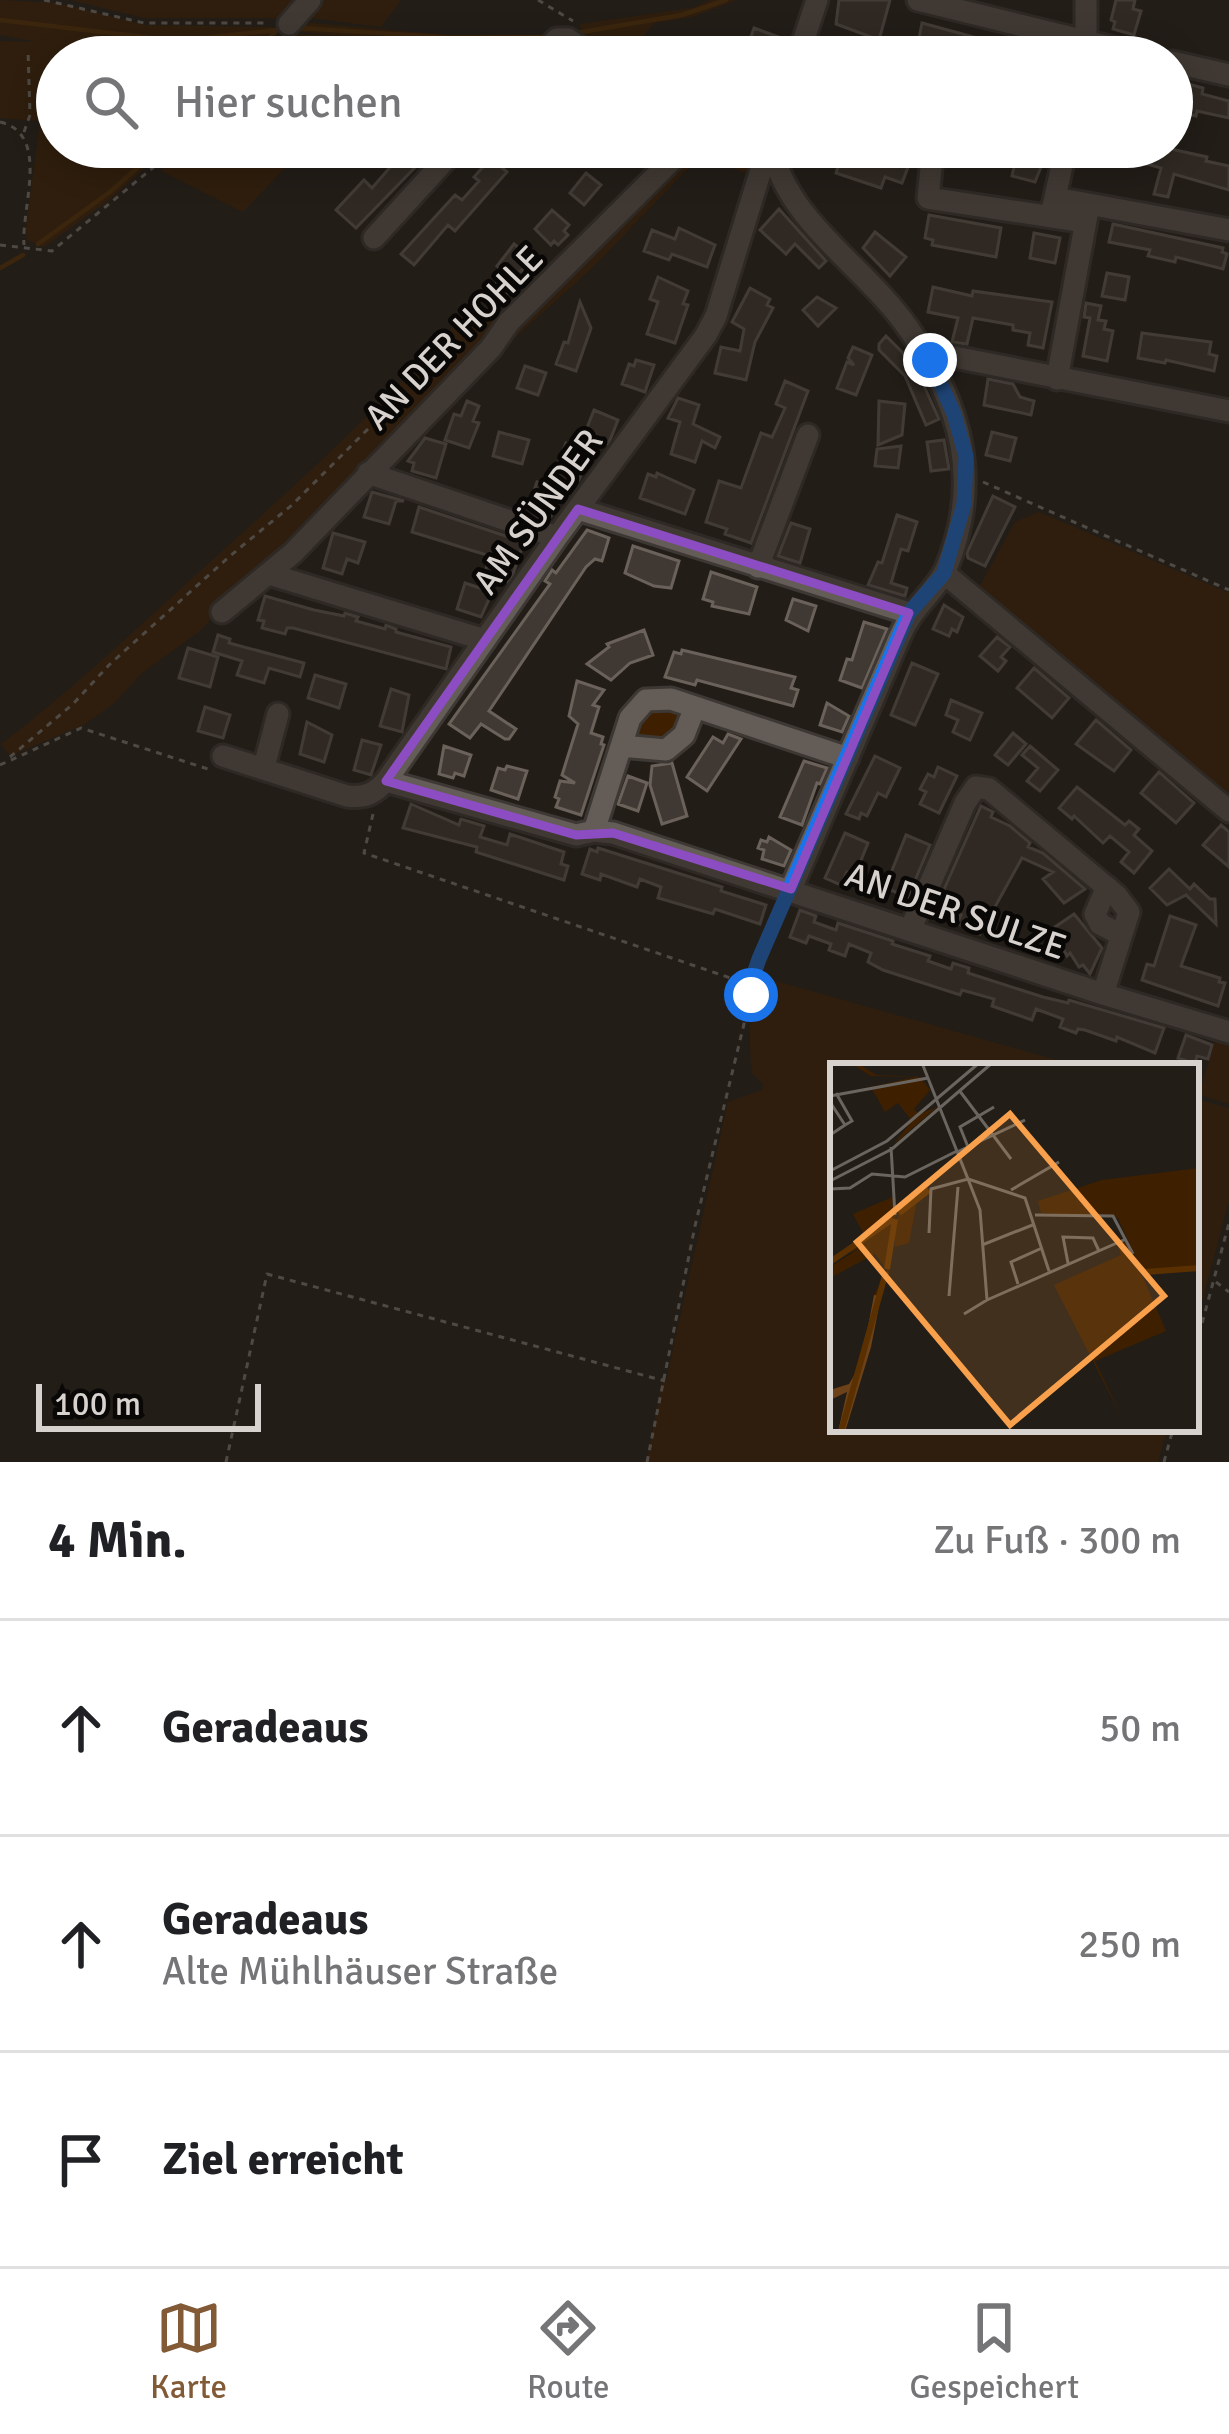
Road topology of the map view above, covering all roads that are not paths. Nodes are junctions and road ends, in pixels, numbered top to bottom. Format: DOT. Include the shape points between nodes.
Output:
graph roads {
  1 [pos="310,0"];
  2 [pos="817,0"];
  3 [pos="919,0"];
  4 [pos="1086,0"];
  5 [pos="289,24"];
  6 [pos="805,36"];
  7 [pos="1039,36"];
  8 [pos="1086,36"];
  9 [pos="1193,67"];
  10 [pos="1229,75"];
  11 [pos="438,168"];
  12 [pos="664,168"];
  13 [pos="763,168"];
  14 [pos="776,168"];
  15 [pos="931,168"];
  16 [pos="1061,168"];
  17 [pos="1053,207"];
  18 [pos="1087,213"];
  19 [pos="1229,230"];
  20 [pos="374,238"];
  21 [pos="930,360"];
  22 [pos="1057,379"];
  23 [pos="1229,411"];
  24 [pos="808,434"];
  25 [pos="368,473"];
  26 [pos="578,508"];
  27 [pos="557,537"];
  28 [pos="758,567"];
  29 [pos="944,573"];
  30 [pos="269,574"];
  31 [pos="222,612"];
  32 [pos="909,613"];
  33 [pos="485,640"];
  34 [pos="695,707"];
  35 [pos="278,714"];
  36 [pos="621,746"];
  37 [pos="848,758"];
  38 [pos="217,763"];
  39 [pos="264,767"];
  40 [pos="381,786"];
  41 [pos="1229,811"];
  42 [pos="594,831"];
  43 [pos="791,889"];
  44 [pos="910,930"];
  45 [pos="1102,994"];
  46 [pos="1229,1032"];
  1 -- 5 [label="street"];
  2 -- 6 [label="street"];
  3 -- 7 [label="street"];
  4 -- 8 [label="street"];
  9 -- 10 [label="street"];
  11 -- 20 [label="street"];
  12 -- 25 [label="street, AN DER HOHLE"];
  13 -- 26 [label="street, AM SÜNDER" via="706,335"];
  14 -- 21 [label="street" via="793,200"];
  15 -- 17 [label="street" via="928,198"];
  16 -- 17 [label="street"];
  17 -- 18 [label="street"];
  18 -- 19 [label="street"];
  18 -- 22 [label="street"];
  21 -- 22 [label="street" via="954,357"];
  21 -- 29 [label="street" via="966,456 964,504"];
  22 -- 23 [label="street"];
  24 -- 28 [label="street"];
  25 -- 27 [label="street"];
  25 -- 30 [label="street, AN DER HOHLE"];
  26 -- 27 [label="street, AM SÜNDER"];
  26 -- 28 [label="street"];
  27 -- 33 [label="street, AM SÜNDER"];
  28 -- 32 [label="street"];
  29 -- 32 [label="street"];
  29 -- 41 [label="street"];
  30 -- 31 [label="street, AN DER HOHLE"];
  30 -- 33 [label="street"];
  32 -- 37 [label="street"];
  33 -- 40 [label="street, AM SÜNDER"];
  34 -- 36 [label="street" via="684,735 667,750"];
  34 -- 36 [label="street" via="646,700 629,718"];
  34 -- 37 [label="street"];
  35 -- 39 [label="street"];
  36 -- 42 [label="street"];
  37 -- 43 [label="street"];
  38 -- 39 [label="street"];
  39 -- 40 [label="street" via="347,796"];
  40 -- 42 [label="street, AN DER SULZE" via="576,835"];
  42 -- 43 [label="street, AN DER SULZE"];
  43 -- 44 [label="street, AN DER SULZE"];
  44 -- 45 [label="street, AN DER SULZE"];
  44 -- 45 [label="street" via="964,803 976,787 988,789 1129,912"];
  45 -- 46 [label="street, AN DER SULZE"];
}
